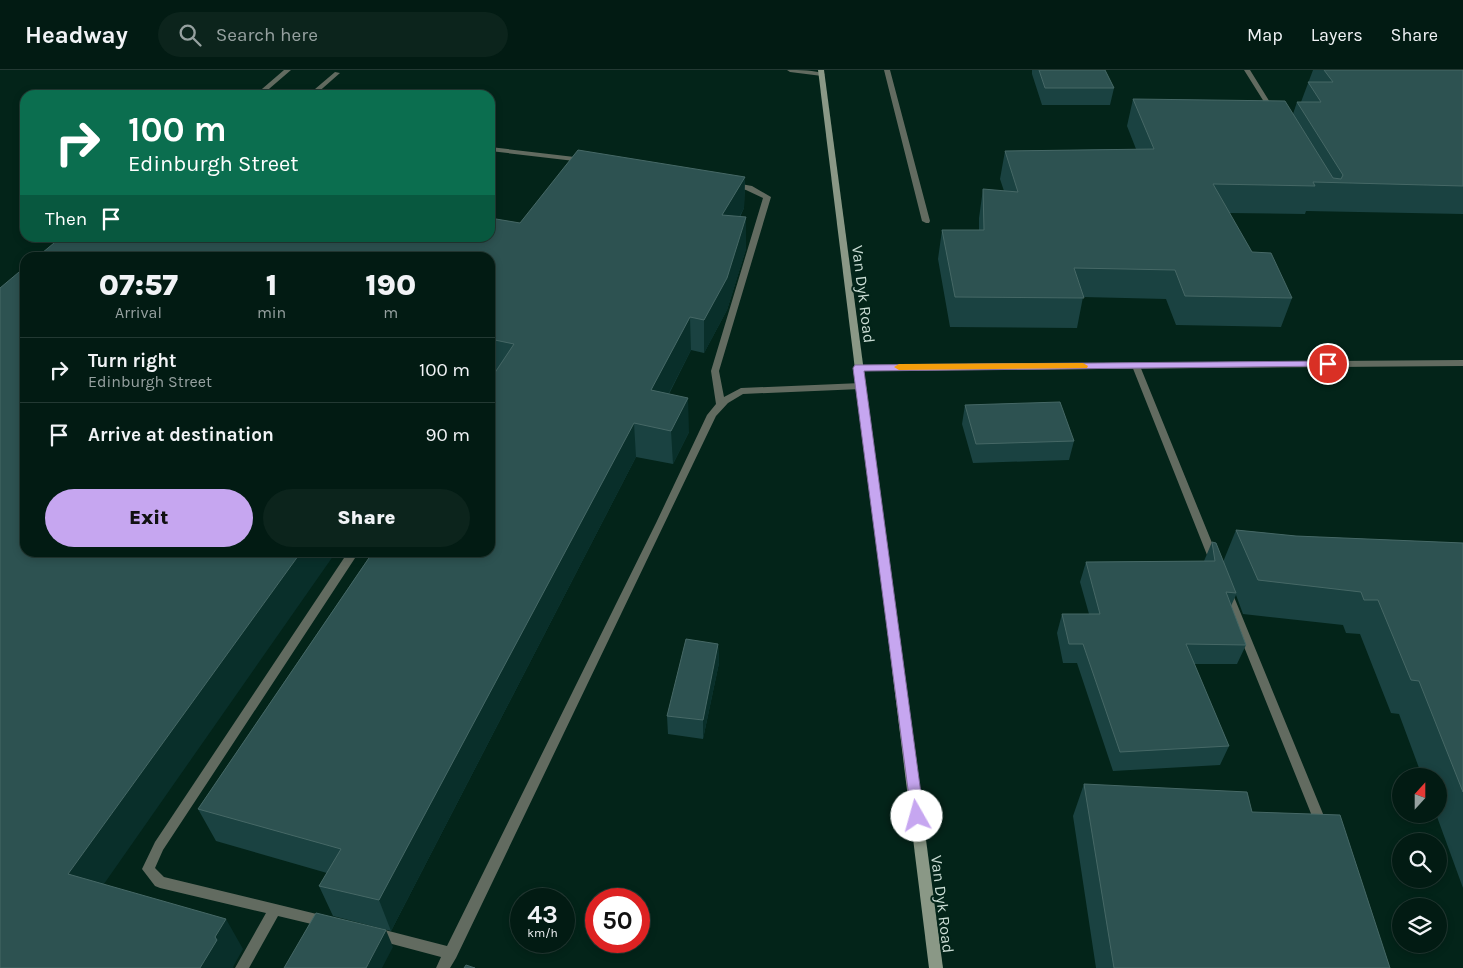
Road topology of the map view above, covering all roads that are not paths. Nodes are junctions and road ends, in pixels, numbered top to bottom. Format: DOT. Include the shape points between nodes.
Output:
graph roads {
  1 [pos="288,70"];
  2 [pos="790,70"];
  3 [pos="887,70"];
  4 [pos="1247,70"];
  5 [pos="822,72"];
  6 [pos="336,73"];
  7 [pos="264,90"];
  8 [pos="317,90"];
  9 [pos="1277,120"];
  10 [pos="495,150"];
  11 [pos="588,160"];
  12 [pos="726,182"];
  13 [pos="926,222"];
  14 [pos="1463,363"];
  15 [pos="1136,366"];
  16 [pos="858,368"];
  17 [pos="861,386"];
  18 [pos="720,404"];
  19 [pos="351,557"];
  20 [pos="1326,838"];
  21 [pos="275,909"];
  22 [pos="340,925"];
  23 [pos="368,932"];
  24 [pos="451,953"];
  25 [pos="242,968"];
  26 [pos="443,968"];
  27 [pos="936,968"];
  1 -- 7 [label="street"];
  2 -- 5 [label="street"];
  3 -- 13 [label="street"];
  4 -- 9 [label="street"];
  5 -- 16 [label="main road, Van Dyk Road"];
  6 -- 8 [label="street"];
  10 -- 11 [label="street"];
  12 -- 18 [label="street" via="767,197 715,371"];
  14 -- 15 [label="street"];
  15 -- 16 [label="street"];
  15 -- 20 [label="street"];
  16 -- 17 [label="main road, Van Dyk Road"];
  17 -- 18 [label="street" via="741,392"];
  17 -- 27 [label="main road, Van Dyk Road"];
  18 -- 24 [label="street" via="705,426 658,530"];
  19 -- 21 [label="street" via="159,846 148,869 160,882"];
  21 -- 22 [label="street"];
  21 -- 25 [label="street"];
  23 -- 24 [label="street"];
  24 -- 26 [label="street"];
}
